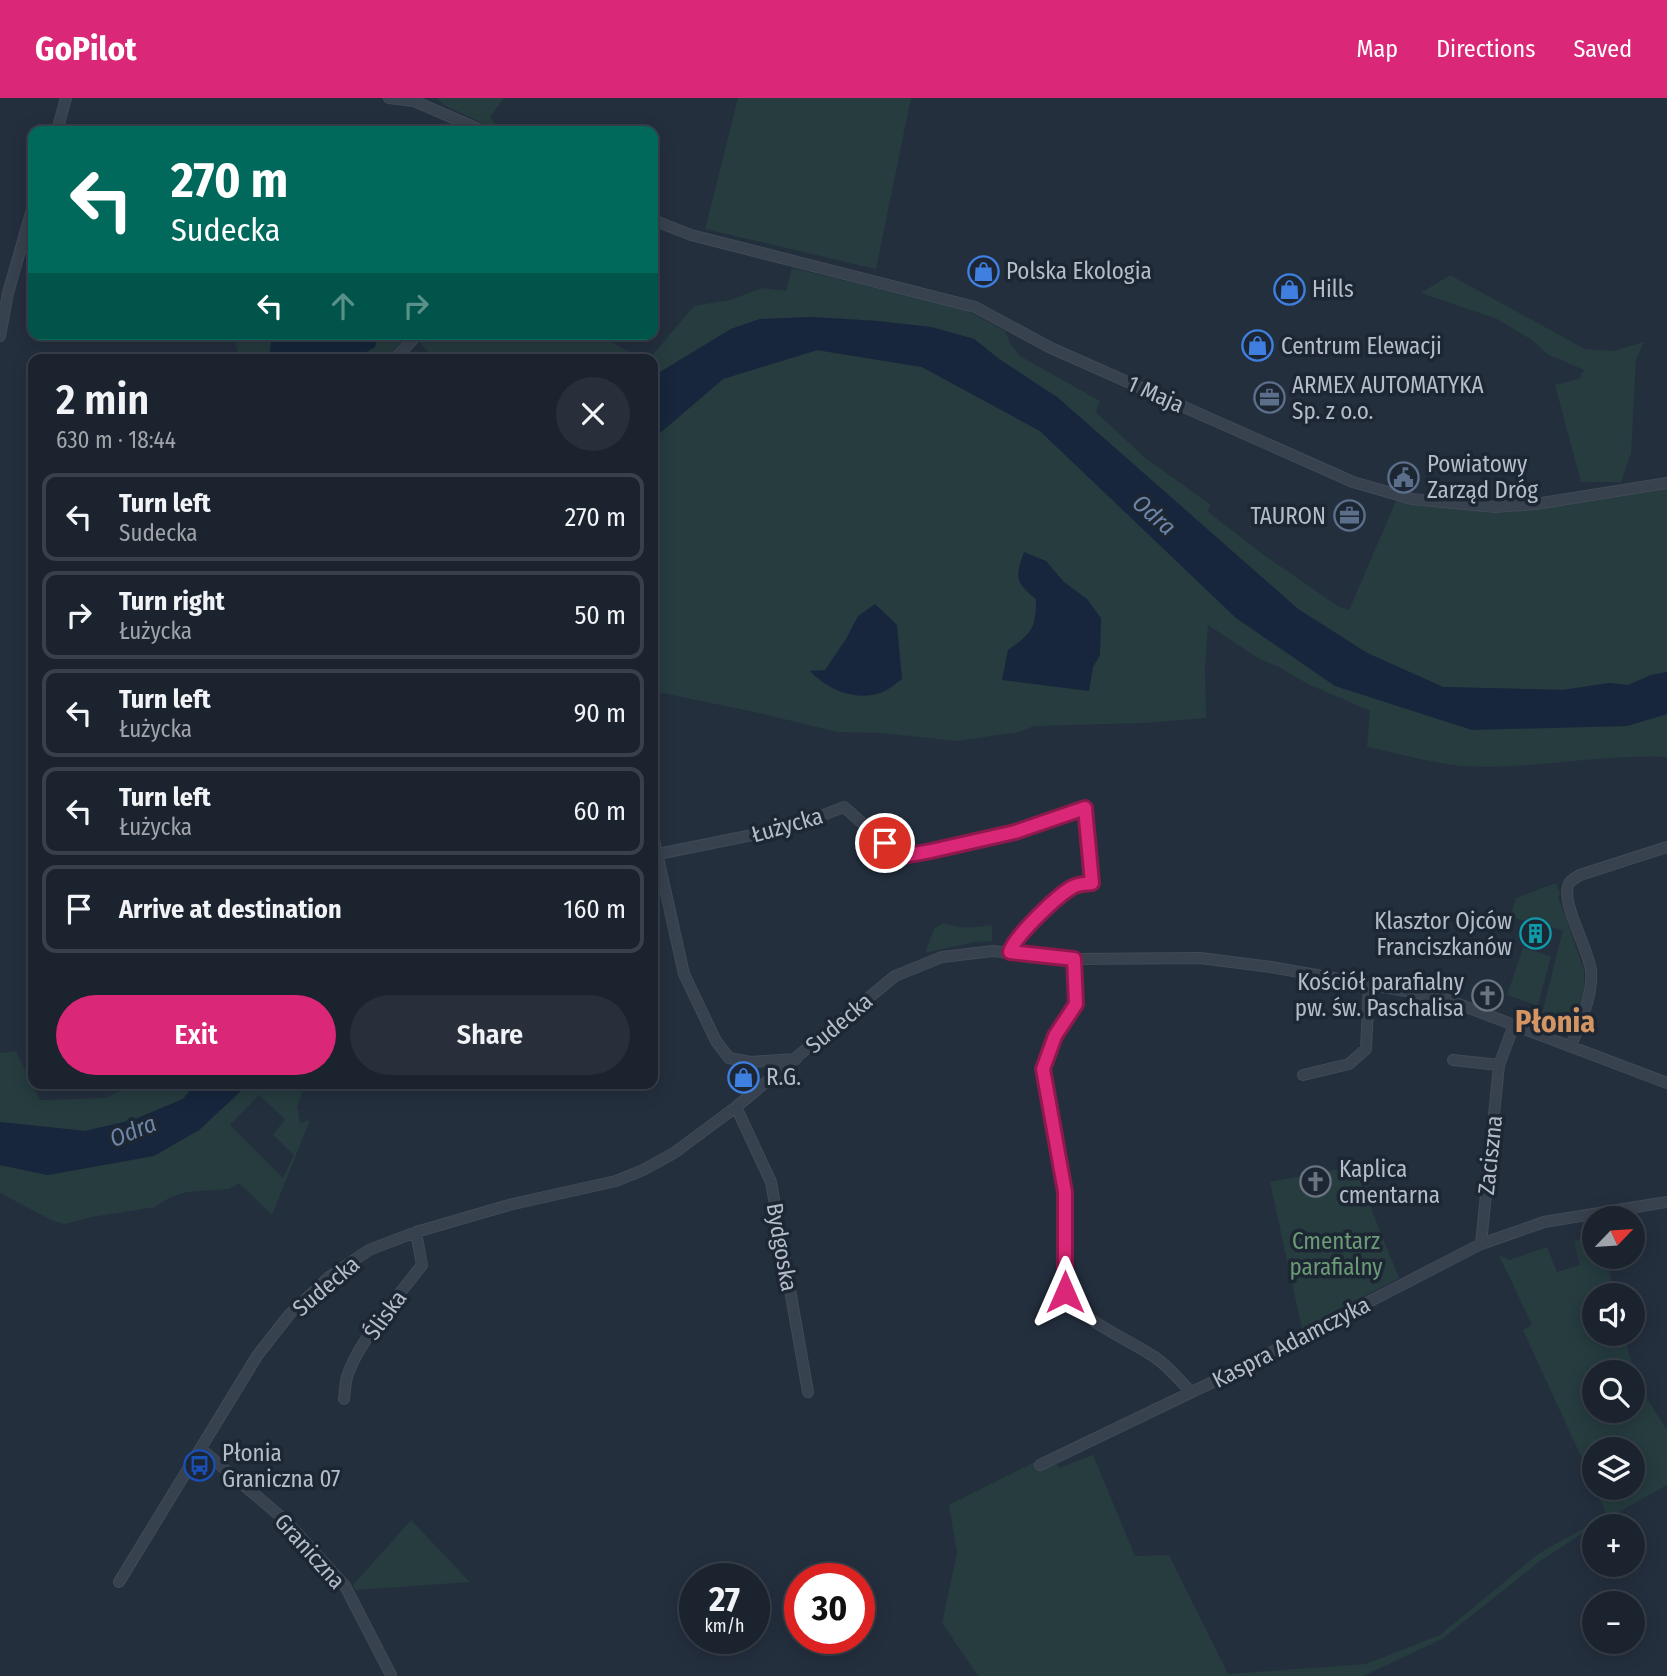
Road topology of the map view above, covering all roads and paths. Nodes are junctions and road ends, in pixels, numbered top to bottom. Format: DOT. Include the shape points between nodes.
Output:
graph roads {
  1 [pos="66,98"];
  2 [pos="389,98"];
  3 [pos="415,99"];
  4 [pos="58,126"];
  5 [pos="472,126"];
  6 [pos="658,222"];
  7 [pos="28,223"];
  8 [pos="0,336"];
  9 [pos="410,340"];
  10 [pos="399,354"];
  11 [pos="1667,483"];
  12 [pos="1667,847"];
  13 [pos="658,854"];
  14 [pos="1010,952"];
  15 [pos="1074,959"];
  16 [pos="1369,985"];
  17 [pos="1514,1025"];
  18 [pos="1572,1046"];
  19 [pos="796,1059"];
  20 [pos="1453,1060"];
  21 [pos="1499,1065"];
  22 [pos="1303,1075"];
  23 [pos="1667,1083"];
  24 [pos="736,1107"];
  25 [pos="1667,1202"];
  26 [pos="416,1232"];
  27 [pos="1481,1244"];
  28 [pos="808,1392"];
  29 [pos="1191,1392"];
  30 [pos="344,1399"];
  31 [pos="201,1450"];
  32 [pos="1040,1465"];
  33 [pos="119,1582"];
  34 [pos="391,1675"];
  1 -- 4 [label="street"];
  2 -- 3 [label="street"];
  3 -- 5 [label="street"];
  6 -- 11 [label="street, 1 Maja" via="975,307 1051,348 1342,477 1412,499 1495,507"];
  7 -- 8 [label="street"];
  9 -- 10 [label="street"];
  12 -- 18 [label="street" via="1580,875 1567,887 1591,969 1586,1006"];
  13 -- 14 [label="street, Łużycka" via="792,827 844,807 885,843 909,855 1015,832 1085,808 1092,883 1072,886 1032,922"];
  13 -- 19 [label="street" via="684,974 716,1041 729,1058 751,1062"];
  14 -- 15 [label="street, Sudecka"];
  14 -- 19 [label="street, Sudecka" via="942,957 895,976"];
  15 -- 16 [label="street, Sudecka" via="1200,958"];
  15 -- 29 [label="street" via="1076,1004 1055,1036 1043,1069 1065,1192 1065,1292 1085,1315 1158,1360"];
  16 -- 17 [label="street, Sudecka" via="1440,997"];
  16 -- 22 [label="street" via="1366,1049 1349,1065"];
  17 -- 18 [label="street, Sudecka"];
  17 -- 21 [label="street, Zaciszna"];
  18 -- 23 [label="street, Sudecka"];
  19 -- 24 [label="street, Sudecka"];
  20 -- 21 [label="street"];
  21 -- 27 [label="street, Zaciszna"];
  24 -- 26 [label="street, Sudecka" via="674,1153 616,1181"];
  24 -- 28 [label="street, Bydgoska" via="771,1182"];
  25 -- 27 [label="street, Kaspra Adamczyka" via="1544,1222"];
  26 -- 30 [label="street, Śliska" via="422,1265 361,1349 347,1375"];
  26 -- 31 [label="street, Sudecka" via="369,1250 329,1277 289,1315 257,1356"];
  27 -- 29 [label="street, Kaspra Adamczyka"];
  29 -- 32 [label="street, Kaspra Adamczyka"];
  31 -- 33 [label="street, Sudecka"];
  31 -- 34 [label="street, Graniczna" via="286,1521 345,1586"];
}
